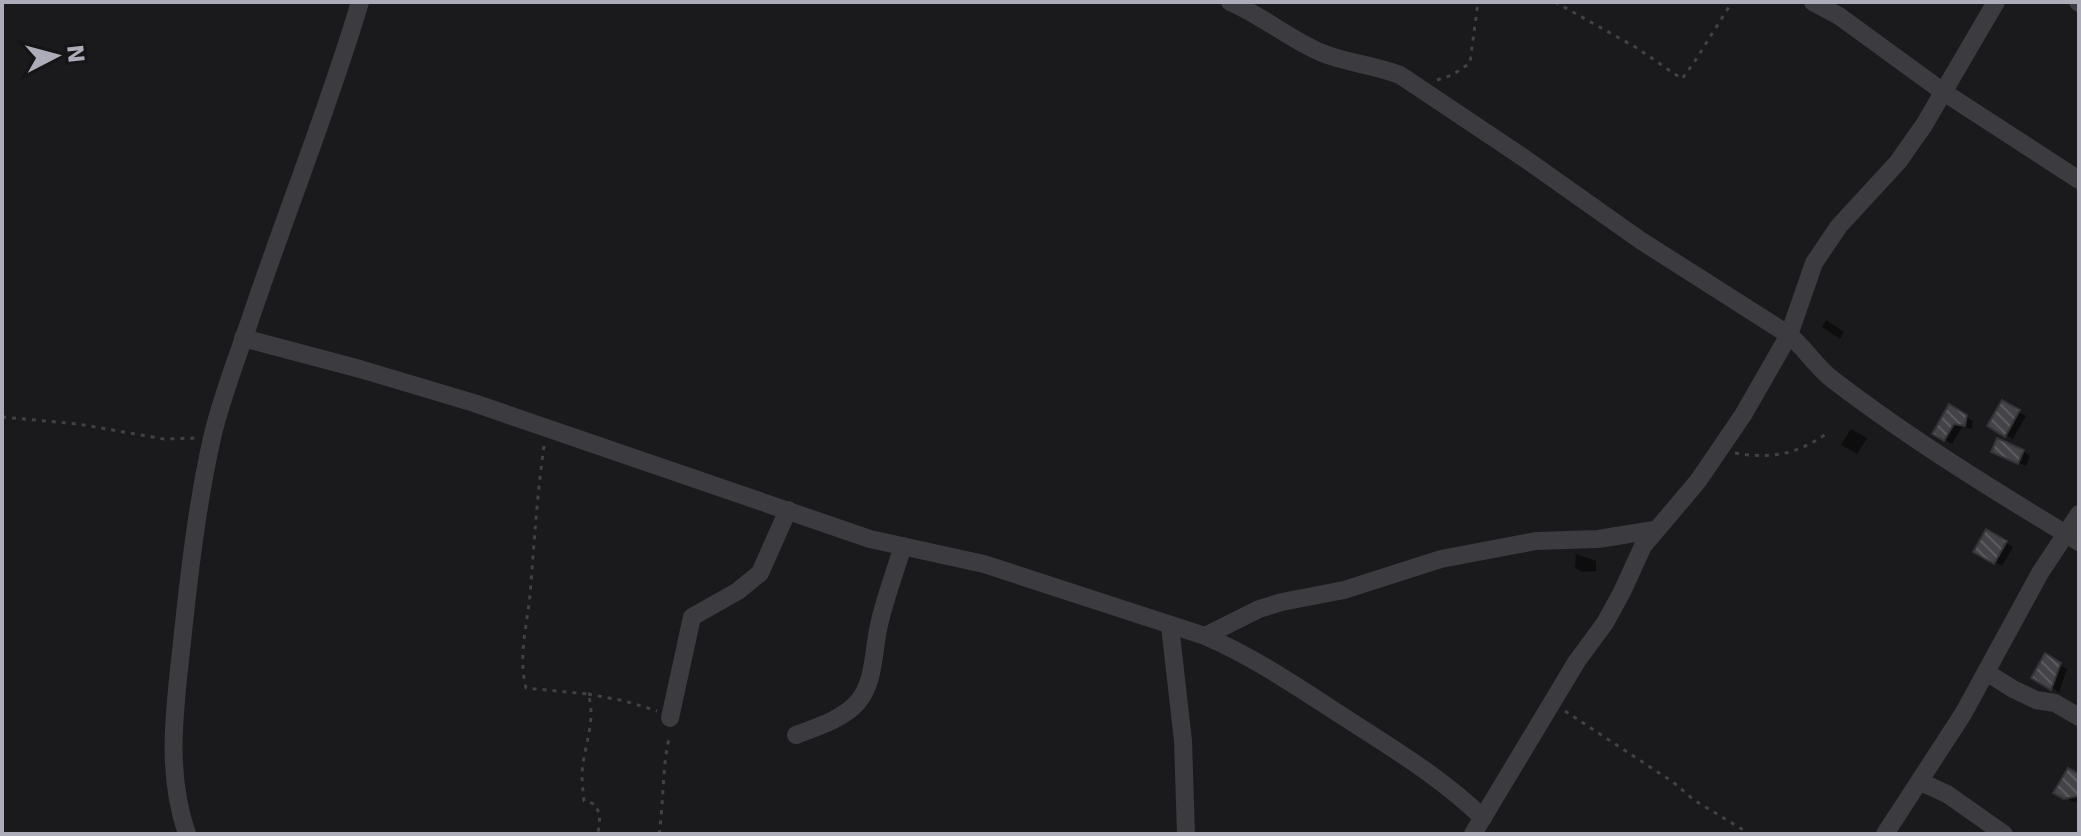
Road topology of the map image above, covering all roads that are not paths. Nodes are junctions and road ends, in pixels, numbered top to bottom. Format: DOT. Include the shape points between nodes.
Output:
graph roads {
  1 [pos="360,2"];
  2 [pos="1230,2"];
  3 [pos="1813,2"];
  4 [pos="1996,2"];
  5 [pos="1260,8"];
  6 [pos="1942,91"];
  7 [pos="2079,180"];
  8 [pos="1789,335"];
  9 [pos="243,338"];
  10 [pos="788,510"];
  11 [pos="2079,514"];
  12 [pos="1654,530"];
  13 [pos="2072,538"];
  14 [pos="903,546"];
  15 [pos="1170,626"];
  16 [pos="1205,636"];
  17 [pos="1986,672"];
  18 [pos="2079,717"];
  19 [pos="670,718"];
  20 [pos="796,735"];
  21 [pos="1921,782"];
  22 [pos="1478,826"];
  23 [pos="187,834"];
  24 [pos="1186,834"];
  25 [pos="1885,834"];
  26 [pos="2004,834"];
  1 -- 9 [label="street"];
  2 -- 5 [label="street"];
  3 -- 6 [label="street"];
  4 -- 6 [label="street"];
  5 -- 8 [label="street" via="1280,30 1321,52 1380,67 1416,86"];
  6 -- 7 [label="street"];
  6 -- 8 [label="street" via="1898,162 1839,226 1814,263"];
  8 -- 12 [label="street" via="1743,415"];
  8 -- 13 [label="street" via="1828,377 1871,408"];
  9 -- 10 [label="street" via="547,426"];
  9 -- 23 [label="street" via="212,439 184,619 172,762"];
  10 -- 14 [label="street"];
  10 -- 19 [label="street" via="760,573 692,617"];
  11 -- 13 [label="street"];
  12 -- 16 [label="street" via="1536,541 1441,559 1344,590 1259,609"];
  12 -- 22 [label="street" via="1605,623"];
  13 -- 17 [label="street" via="2040,573"];
  14 -- 15 [label="street" via="984,564"];
  14 -- 20 [label="street" via="866,688 848,710"];
  15 -- 16 [label="street"];
  15 -- 24 [label="street" via="1183,741"];
  16 -- 22 [label="street" via="1272,672 1443,783"];
  17 -- 18 [label="street"];
  17 -- 21 [label="street"];
  21 -- 25 [label="street"];
  21 -- 26 [label="street"];
}
